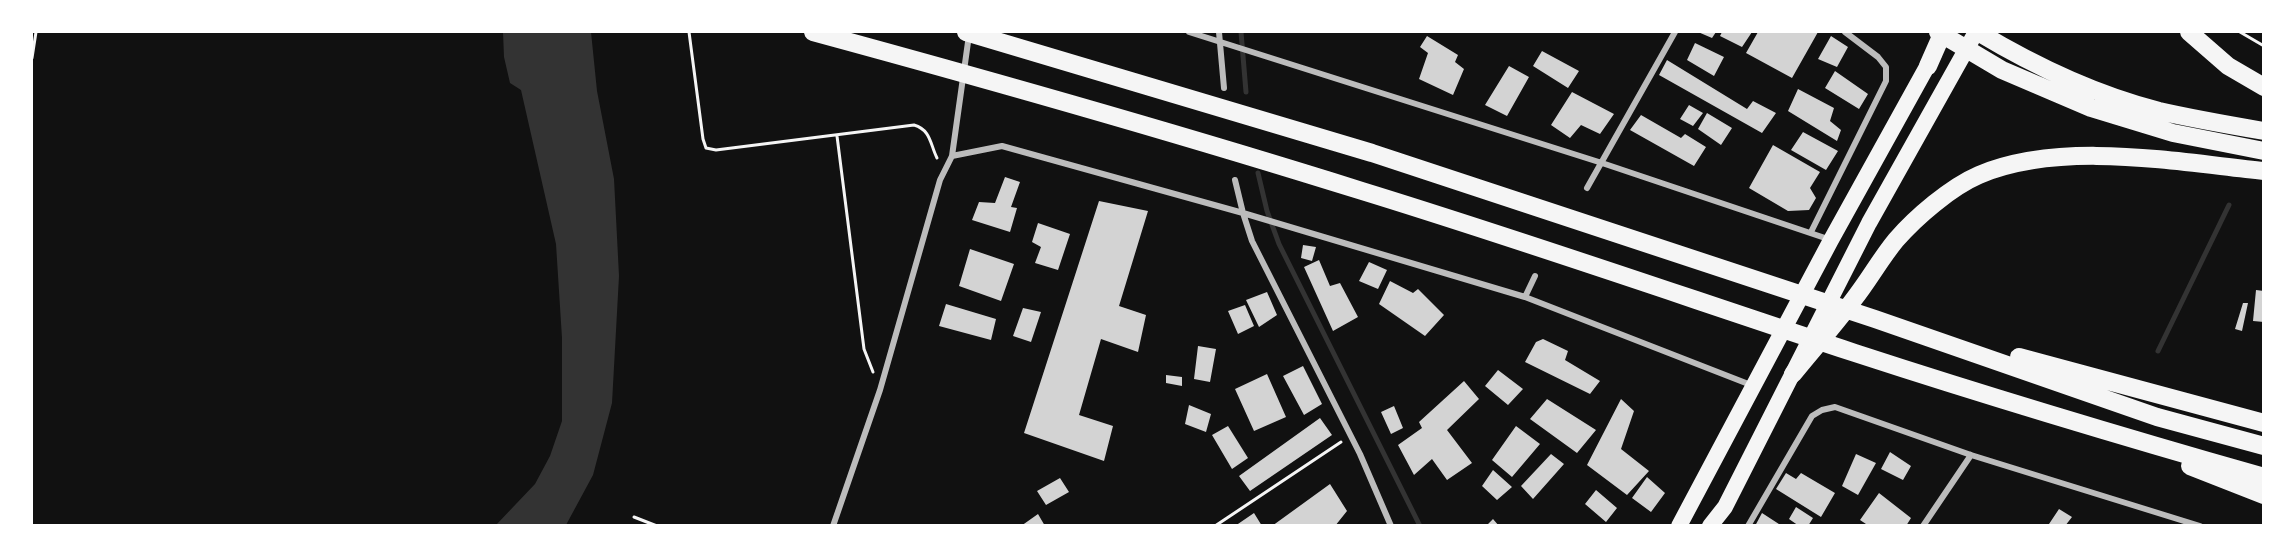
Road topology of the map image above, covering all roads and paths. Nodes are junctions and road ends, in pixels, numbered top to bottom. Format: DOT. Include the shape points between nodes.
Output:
graph roads {
  1 [pos="36,32"];
  2 [pos="689,32"];
  3 [pos="813,32"];
  4 [pos="968,32"];
  5 [pos="1189,32"];
  6 [pos="1219,32"];
  7 [pos="1675,32"];
  8 [pos="1845,32"];
  9 [pos="1938,32"];
  10 [pos="1943,32"];
  11 [pos="1948,32"];
  12 [pos="1977,32"];
  13 [pos="2189,32"];
  14 [pos="2240,32"];
  15 [pos="1220,42"];
  16 [pos="2264,46"];
  17 [pos="32,58"];
  18 [pos="1928,66"];
  19 [pos="2264,87"];
  20 [pos="1224,88"];
  21 [pos="2264,131"];
  22 [pos="837,136"];
  23 [pos="2264,151"];
  24 [pos="952,156"];
  25 [pos="947,163"];
  26 [pos="1602,163"];
  27 [pos="2264,171"];
  28 [pos="1235,180"];
  29 [pos="1587,188"];
  30 [pos="1243,213"];
  31 [pos="1811,232"];
  32 [pos="1831,240"];
  33 [pos="1535,276"];
  34 [pos="1525,297"];
  35 [pos="1875,319"];
  36 [pos="1793,374"];
  37 [pos="1754,387"];
  38 [pos="880,390"];
  39 [pos="2264,423"];
  40 [pos="2112,433"];
  41 [pos="1350,436"];
  42 [pos="2264,446"];
  43 [pos="1971,454"];
  44 [pos="2264,477"];
  45 [pos="2264,495"];
  46 [pos="634,517"];
  47 [pos="657,525"];
  48 [pos="833,525"];
  49 [pos="1215,525"];
  50 [pos="1391,525"];
  51 [pos="1679,525"];
  52 [pos="1710,525"];
  53 [pos="1748,525"];
  54 [pos="1923,525"];
  55 [pos="2200,525"];
  1 -- 17 [label="path"];
  2 -- 22 [label="path" via="706,147 716,150"];
  3 -- 40 [label="highway" via="1374,194"];
  4 -- 24 [label="street"];
  4 -- 35 [label="highway" via="1372,153"];
  5 -- 15 [label="street"];
  6 -- 15 [label="street"];
  7 -- 26 [label="street"];
  8 -- 31 [label="street" via="1878,57 1886,67 1886,81"];
  9 -- 23 [label="highway" via="2002,70 2101,111 2173,132"];
  10 -- 18 [label="highway"];
  11 -- 18 [label="highway"];
  12 -- 21 [label="highway" via="2065,78 2157,110"];
  12 -- 36 [label="highway" via="1869,223"];
  13 -- 19 [label="highway" via="2228,66"];
  14 -- 16 [label="path"];
  15 -- 20 [label="street"];
  15 -- 26 [label="street"];
  18 -- 32 [label="highway"];
  22 -- 25 [label="path" via="914,124 927,132 938,159"];
  22 -- 38 [label="path" via="864,349"];
  24 -- 25 [label="street"];
  24 -- 30 [label="street" via="1002,146"];
  25 -- 38 [label="street"];
  26 -- 29 [label="street"];
  26 -- 31 [label="street"];
  27 -- 36 [label="highway" via="2147,158 2071,156 2005,166 1977,176 1955,189 1897,240"];
  28 -- 30 [label="street"];
  30 -- 34 [label="street"];
  30 -- 41 [label="street" via="1252,241"];
  31 -- 32 [label="street"];
  32 -- 37 [label="highway"];
  33 -- 34 [label="street"];
  34 -- 37 [label="street"];
  35 -- 39 [label="highway"];
  35 -- 42 [label="highway" via="2157,417"];
  36 -- 52 [label="highway" via="1725,507"];
  37 -- 51 [label="highway"];
  38 -- 48 [label="street"];
  40 -- 44 [label="highway"];
  40 -- 45 [label="highway"];
  41 -- 49 [label="path"];
  41 -- 50 [label="street"];
  43 -- 53 [label="street" via="1835,407 1822,410 1812,416"];
  43 -- 54 [label="street"];
  43 -- 55 [label="street"];
  46 -- 47 [label="path"];
}
